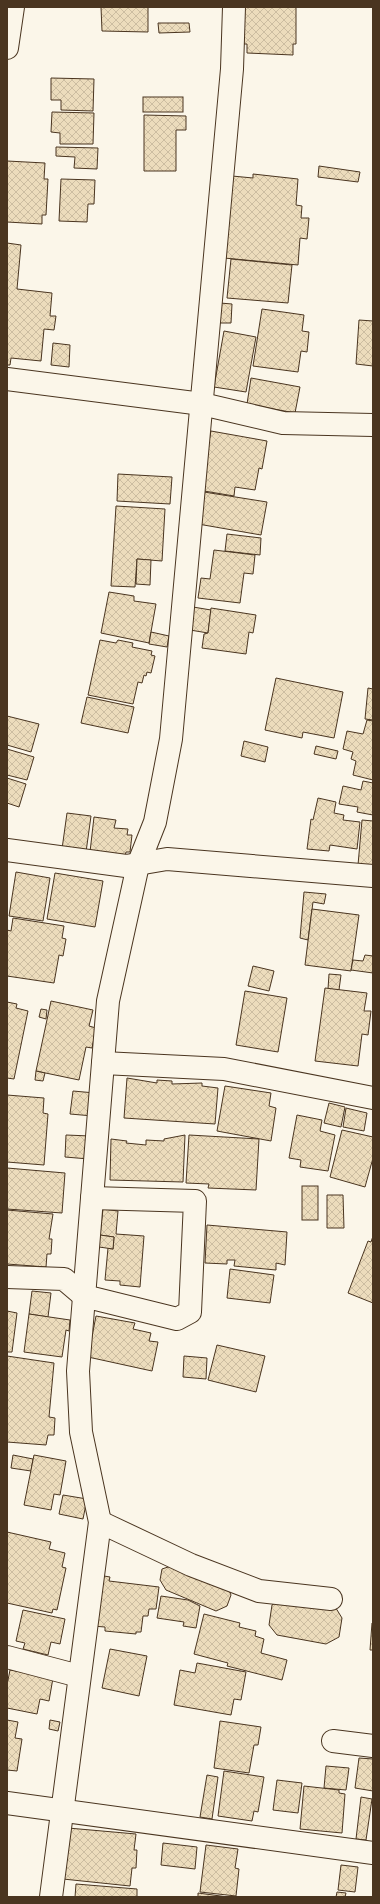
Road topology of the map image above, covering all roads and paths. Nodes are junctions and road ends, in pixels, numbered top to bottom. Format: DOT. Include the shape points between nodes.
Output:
graph roads {
  1 [pos="13,7"];
  2 [pos="234,7"];
  3 [pos="7,48"];
  4 [pos="7,379"];
  5 [pos="202,404"];
  6 [pos="373,426"];
  7 [pos="7,850"];
  8 [pos="138,865"];
  9 [pos="373,876"];
  10 [pos="103,1063"];
  11 [pos="373,1098"];
  12 [pos="92,1198"];
  13 [pos="7,1277"];
  14 [pos="84,1296"];
  15 [pos="100,1522"];
  16 [pos="331,1599"];
  17 [pos="7,1657"];
  18 [pos="79,1676"];
  19 [pos="333,1741"];
  20 [pos="373,1746"];
  21 [pos="7,1803"];
  22 [pos="62,1812"];
  23 [pos="373,1853"];
  24 [pos="51,1897"];
  1 -- 3 [label="street"];
  2 -- 5 [label="street" via="232,69"];
  4 -- 5 [label="street"];
  5 -- 6 [label="street" via="283,423"];
  5 -- 8 [label="street" via="171,739 155,822"];
  7 -- 8 [label="street" via="126,866"];
  8 -- 9 [label="street" via="167,859"];
  8 -- 10 [label="street" via="108,1001"];
  10 -- 11 [label="street" via="224,1069"];
  10 -- 12 [label="street"];
  12 -- 14 [label="street"];
  12 -- 14 [label="street" via="195,1201 190,1312 177,1319"];
  13 -- 14 [label="street" via="64,1279"];
  14 -- 15 [label="street" via="78,1371 81,1432"];
  15 -- 16 [label="street" via="191,1566 259,1591"];
  15 -- 18 [label="street"];
  17 -- 18 [label="street"];
  18 -- 22 [label="street"];
  19 -- 20 [label="street"];
  21 -- 22 [label="street"];
  22 -- 23 [label="street"];
  22 -- 24 [label="street"];
}
